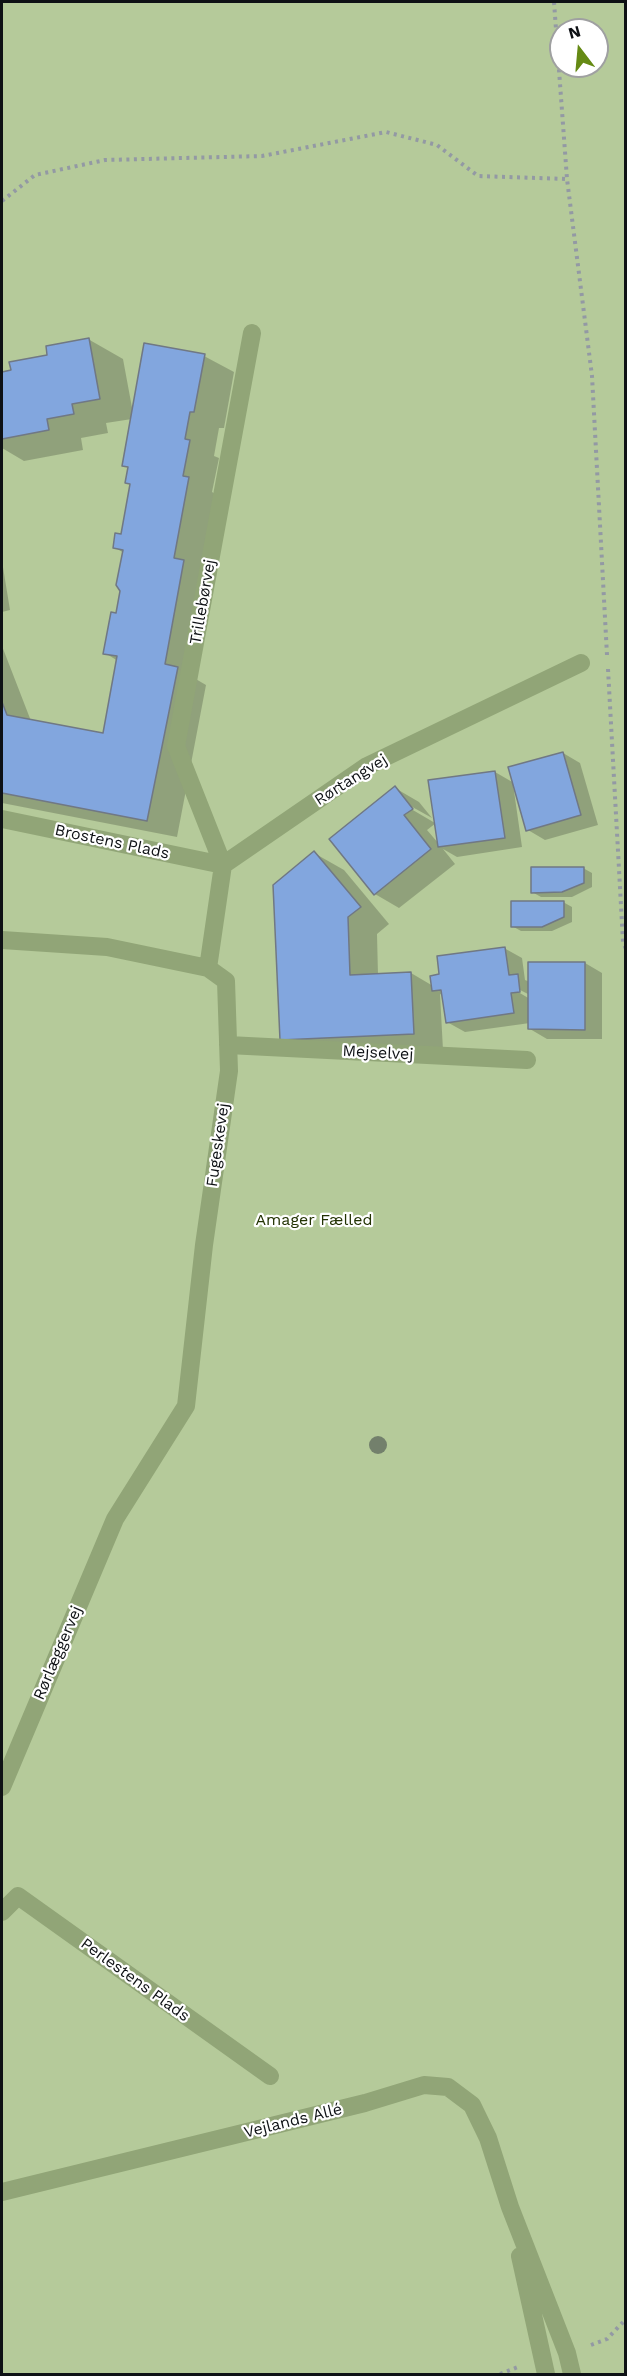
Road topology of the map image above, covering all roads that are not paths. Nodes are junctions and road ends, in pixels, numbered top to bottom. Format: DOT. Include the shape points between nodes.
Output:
graph roads {
  1 [pos="252,333"];
  2 [pos="581,663"];
  3 [pos="2,819"];
  4 [pos="223,865"];
  5 [pos="2,940"];
  6 [pos="208,968"];
  7 [pos="228,1045"];
  8 [pos="527,1060"];
  9 [pos="115,1519"];
  10 [pos="2,1787"];
  11 [pos="2,1912"];
  12 [pos="270,2076"];
  13 [pos="2,2192"];
  14 [pos="510,2207"];
  15 [pos="546,2374"];
  16 [pos="572,2374"];
  1 -- 4 [label="street, Trillebørvej" via="176,746"];
  2 -- 4 [label="street, Rørtangvej" via="367,766"];
  3 -- 4 [label="street, Brostens Plads"];
  4 -- 6 [label="street"];
  5 -- 6 [label="street" via="107,947"];
  6 -- 7 [label="street, Fugeskevej" via="226,981"];
  7 -- 8 [label="street, Mejselvej"];
  7 -- 9 [label="street, Fugeskevej" via="229,1071 186,1406"];
  9 -- 10 [label="street, Rørlæggervej"];
  11 -- 12 [label="street, Perlestens Plads" via="18,1896"];
  13 -- 14 [label="street, Vejlands Allé" via="424,2085 448,2087 472,2105 488,2138"];
  14 -- 15 [label="street, Vejlands Allé"];
  14 -- 16 [label="street, Vejlands Allé"];
}
